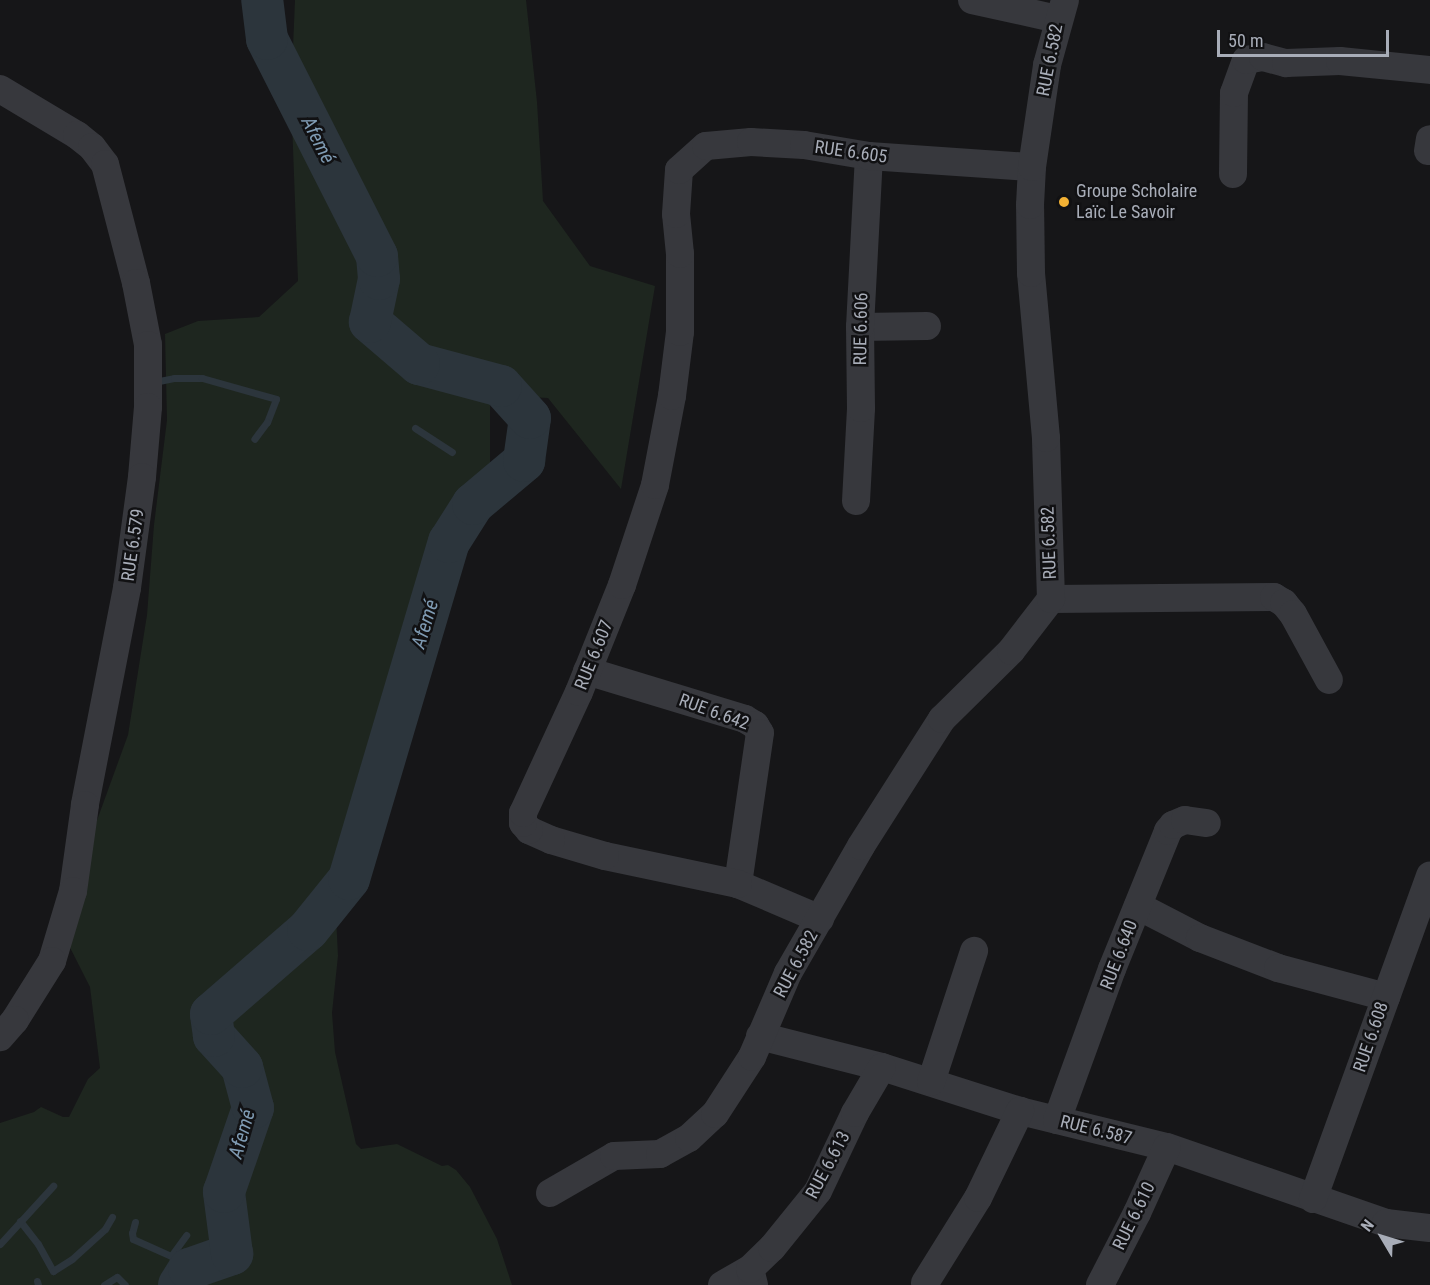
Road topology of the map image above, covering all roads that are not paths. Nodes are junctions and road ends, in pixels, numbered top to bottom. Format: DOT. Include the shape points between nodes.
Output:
graph roads {
  1 [pos="972,0"];
  2 [pos="1061,10"];
  3 [pos="1430,70"];
  4 [pos="0,89"];
  5 [pos="869,156"];
  6 [pos="1032,167"];
  7 [pos="679,170"];
  8 [pos="1233,174"];
  9 [pos="927,326"];
  10 [pos="860,327"];
  11 [pos="856,501"];
  12 [pos="1051,599"];
  13 [pos="587,670"];
  14 [pos="1329,680"];
  15 [pos="1207,823"];
  16 [pos="1430,875"];
  17 [pos="738,884"];
  18 [pos="1138,906"];
  19 [pos="820,919"];
  20 [pos="974,951"];
  21 [pos="1386,996"];
  22 [pos="760,1036"];
  23 [pos="0,1037"];
  24 [pos="882,1067"];
  25 [pos="931,1082"];
  26 [pos="1020,1111"];
  27 [pos="1057,1120"];
  28 [pos="1167,1147"];
  29 [pos="550,1193"];
  30 [pos="1313,1199"];
  31 [pos="1430,1228"];
  32 [pos="752,1277"];
  33 [pos="925,1282"];
  34 [pos="722,1285"];
  35 [pos="1100,1285"];
  1 -- 2 [label="street"];
  2 -- 6 [label="street, RUE 6.582" via="1047,64"];
  3 -- 8 [label="street" via="1340,61 1286,63 1263,57 1246,60 1234,93"];
  4 -- 23 [label="street, RUE 6.579" via="77,135 105,164 148,345 142,477 127,588 85,805 73,891 52,961"];
  5 -- 6 [label="street, RUE 6.605"];
  5 -- 7 [label="street, RUE 6.605" via="776,142 729,142 706,146"];
  5 -- 10 [label="street, RUE 6.606"];
  6 -- 12 [label="street, RUE 6.582" via="1031,273 1046,438"];
  7 -- 13 [label="street, RUE 6.607" via="676,213 680,332 672,396 655,485 622,585"];
  9 -- 10 [label="street"];
  10 -- 11 [label="street, RUE 6.606"];
  12 -- 14 [label="street" via="1274,597 1293,614"];
  12 -- 19 [label="street, RUE 6.582" via="1011,651 942,719 861,846"];
  13 -- 17 [label="street, RUE 6.642" via="755,725 760,733"];
  13 -- 17 [label="street, RUE 6.607" via="523,813 523,823 551,840 605,856"];
  15 -- 18 [label="street, RUE 6.640" via="1185,820 1168,831"];
  16 -- 21 [label="street, RUE 6.608"];
  17 -- 19 [label="street, RUE 6.607"];
  18 -- 21 [label="street" via="1200,938 1278,968"];
  18 -- 27 [label="street, RUE 6.640"];
  19 -- 22 [label="street, RUE 6.582" via="788,973"];
  20 -- 25 [label="street"];
  21 -- 30 [label="street, RUE 6.608"];
  22 -- 24 [label="street, RUE 6.587"];
  22 -- 29 [label="street, RUE 6.582" via="752,1057 716,1114 689,1138 660,1154 614,1156"];
  24 -- 25 [label="street, RUE 6.587"];
  24 -- 32 [label="street, RUE 6.613" via="818,1191"];
  25 -- 26 [label="street, RUE 6.587"];
  26 -- 27 [label="street, RUE 6.587"];
  26 -- 33 [label="street" via="978,1198"];
  27 -- 28 [label="street, RUE 6.587"];
  28 -- 30 [label="street, RUE 6.587"];
  28 -- 35 [label="street, RUE 6.610"];
  30 -- 31 [label="street, RUE 6.587" via="1386,1223"];
  32 -- 34 [label="street, RUE 6.613"];
}
